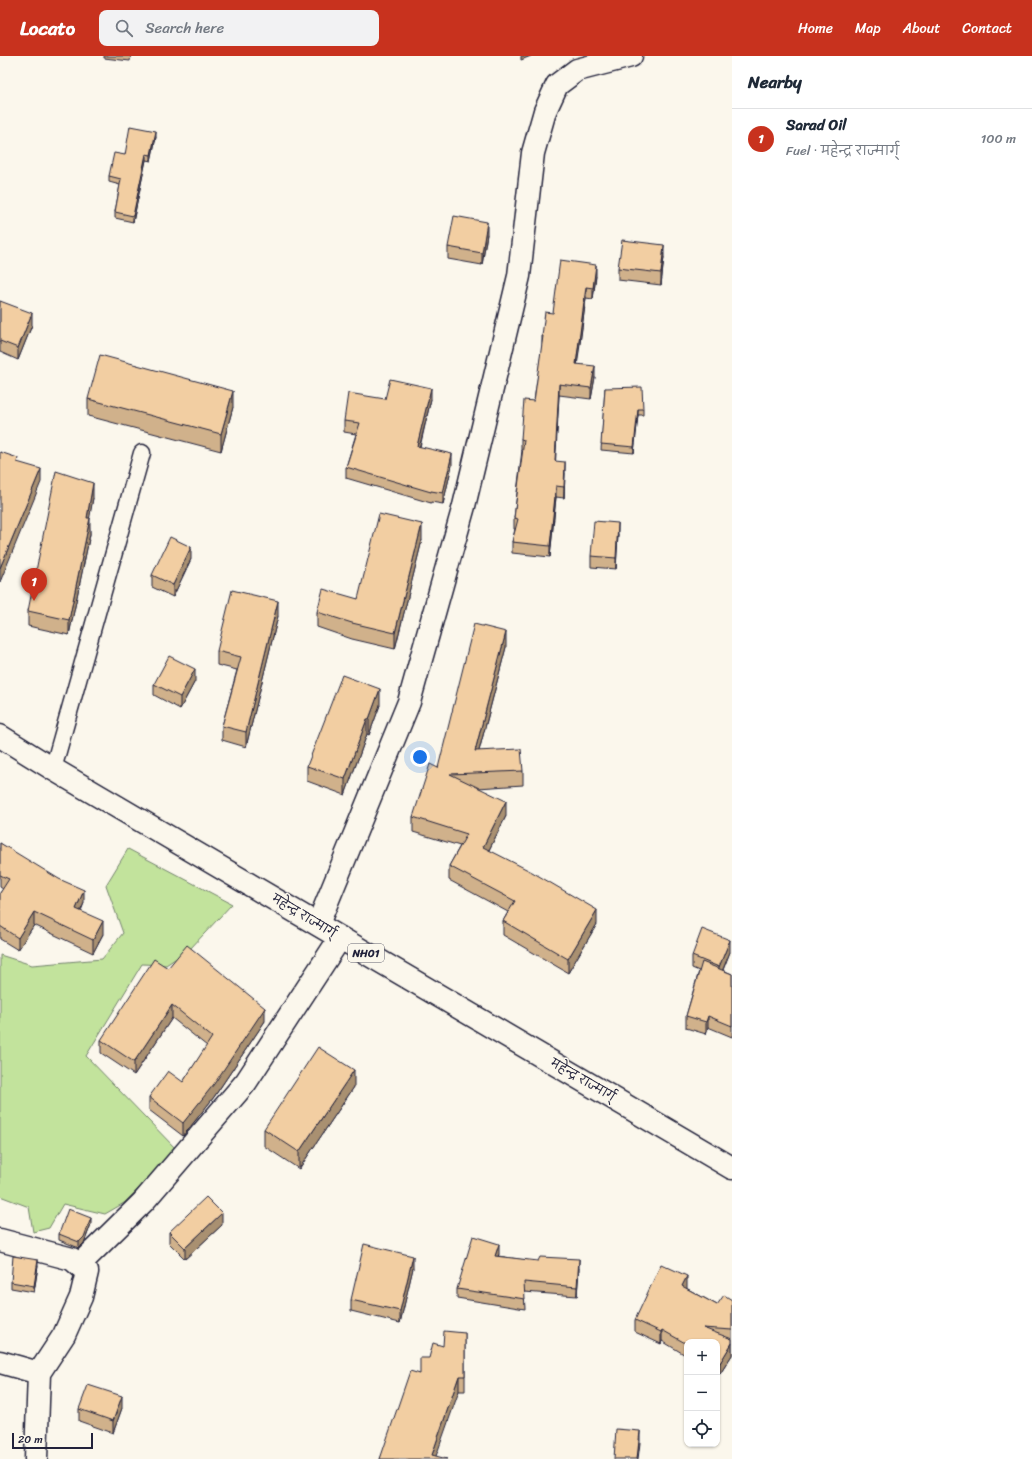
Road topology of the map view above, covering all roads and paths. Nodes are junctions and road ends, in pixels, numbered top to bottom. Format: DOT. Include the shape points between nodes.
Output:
graph roads {
  1 [pos="632,56"];
  2 [pos="142,453"];
  3 [pos="0,736"];
  4 [pos="53,769"];
  5 [pos="318,924"];
  6 [pos="340,938"];
  7 [pos="732,1168"];
  8 [pos="0,1240"];
  9 [pos="79,1265"];
  10 [pos="0,1362"];
  11 [pos="39,1373"];
  12 [pos="36,1459"];
  1 -- 5 [label="main road" via="577,70 557,85 545,111 533,153 519,276 464,506 410,702"];
  2 -- 4 [label="lane"];
  3 -- 4 [label="main road, महेन्द्र राज्मार्ग् / NH01"];
  4 -- 5 [label="main road, महेन्द्र राज्मार्ग् / NH01"];
  5 -- 6 [label="main road, महेन्द्र राज्मार्ग् / NH01"];
  6 -- 7 [label="main road, महेन्द्र राज्मार्ग् / NH01"];
  6 -- 9 [label="main road" via="246,1082 143,1202"];
  8 -- 9 [label="main road" via="72,1259"];
  9 -- 11 [label="main road" via="87,1272 81,1298 64,1335"];
  10 -- 11 [label="main road"];
  11 -- 12 [label="main road"];
}
